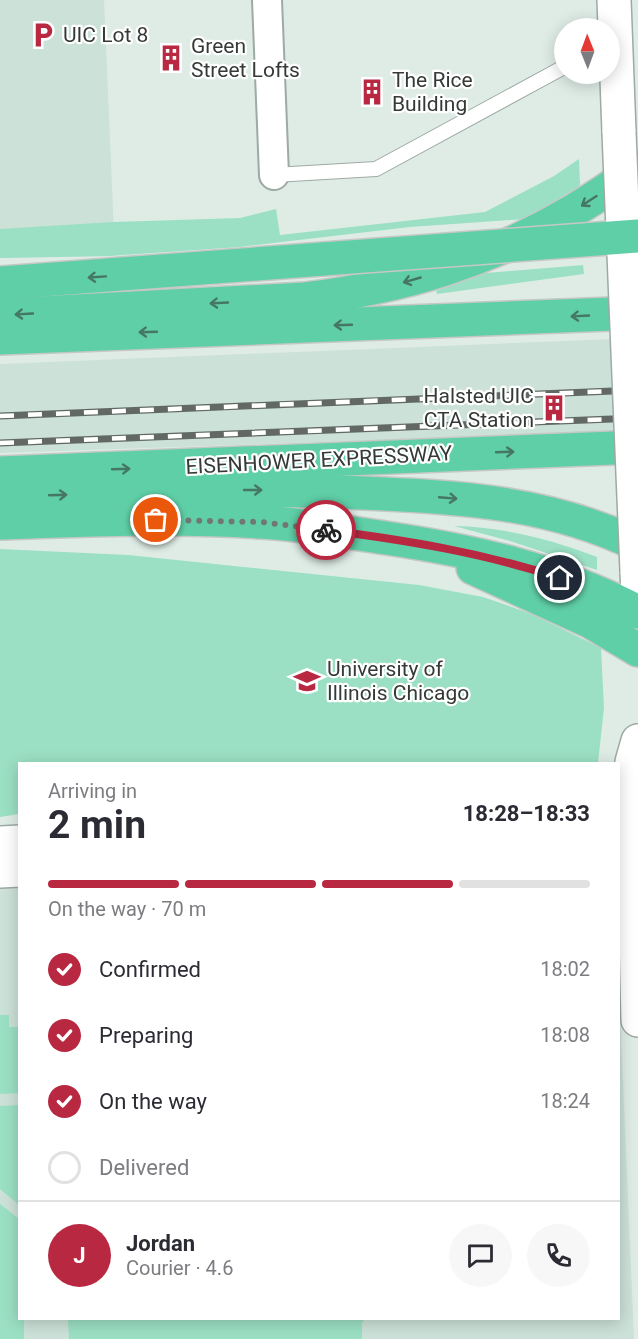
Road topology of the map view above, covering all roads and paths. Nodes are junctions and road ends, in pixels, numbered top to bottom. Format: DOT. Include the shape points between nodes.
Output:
graph roads {
  1 [pos="267,0"];
  2 [pos="614,0"];
  3 [pos="554,72"];
  4 [pos="638,168"];
  5 [pos="274,175"];
  6 [pos="638,236"];
  7 [pos="0,283"];
  8 [pos="638,313"];
  9 [pos="0,315"];
  10 [pos="0,338"];
  11 [pos="638,447"];
  12 [pos="0,473"];
  13 [pos="0,497"];
  14 [pos="0,523"];
  15 [pos="423,544"];
  16 [pos="638,545"];
  17 [pos="638,593"];
  18 [pos="638,612"];
  19 [pos="638,650"];
  20 [pos="638,741"];
  21 [pos="18,842"];
  22 [pos="0,843"];
  23 [pos="18,870"];
  24 [pos="0,871"];
  25 [pos="630,878"];
  26 [pos="638,1020"];
  1 -- 5 [label="street"];
  2 -- 17 [label="main road, bridge"];
  3 -- 5 [label="lane" via="376,169"];
  4 -- 9 [label="highway, one-way" via="574,211 526,236 449,269 404,282 305,298"];
  6 -- 7 [label="highway, one-way, bridge"];
  8 -- 10 [label="highway, one-way"];
  12 -- 11 [label="highway, EISENHOWER EXPRESSWAY, one-way"];
  13 -- 16 [label="highway, one-way" via="194,490 448,497 553,513"];
  14 -- 15 [label="highway" via="249,521"];
  15 -- 18 [label="highway" via="531,568"];
  15 -- 19 [label="highway" via="591,622"];
  20 -- 25 [label="main road" via="632,762"];
  21 -- 22 [label="main road"];
  23 -- 24 [label="main road"];
  25 -- 26 [label="main road"];
}
